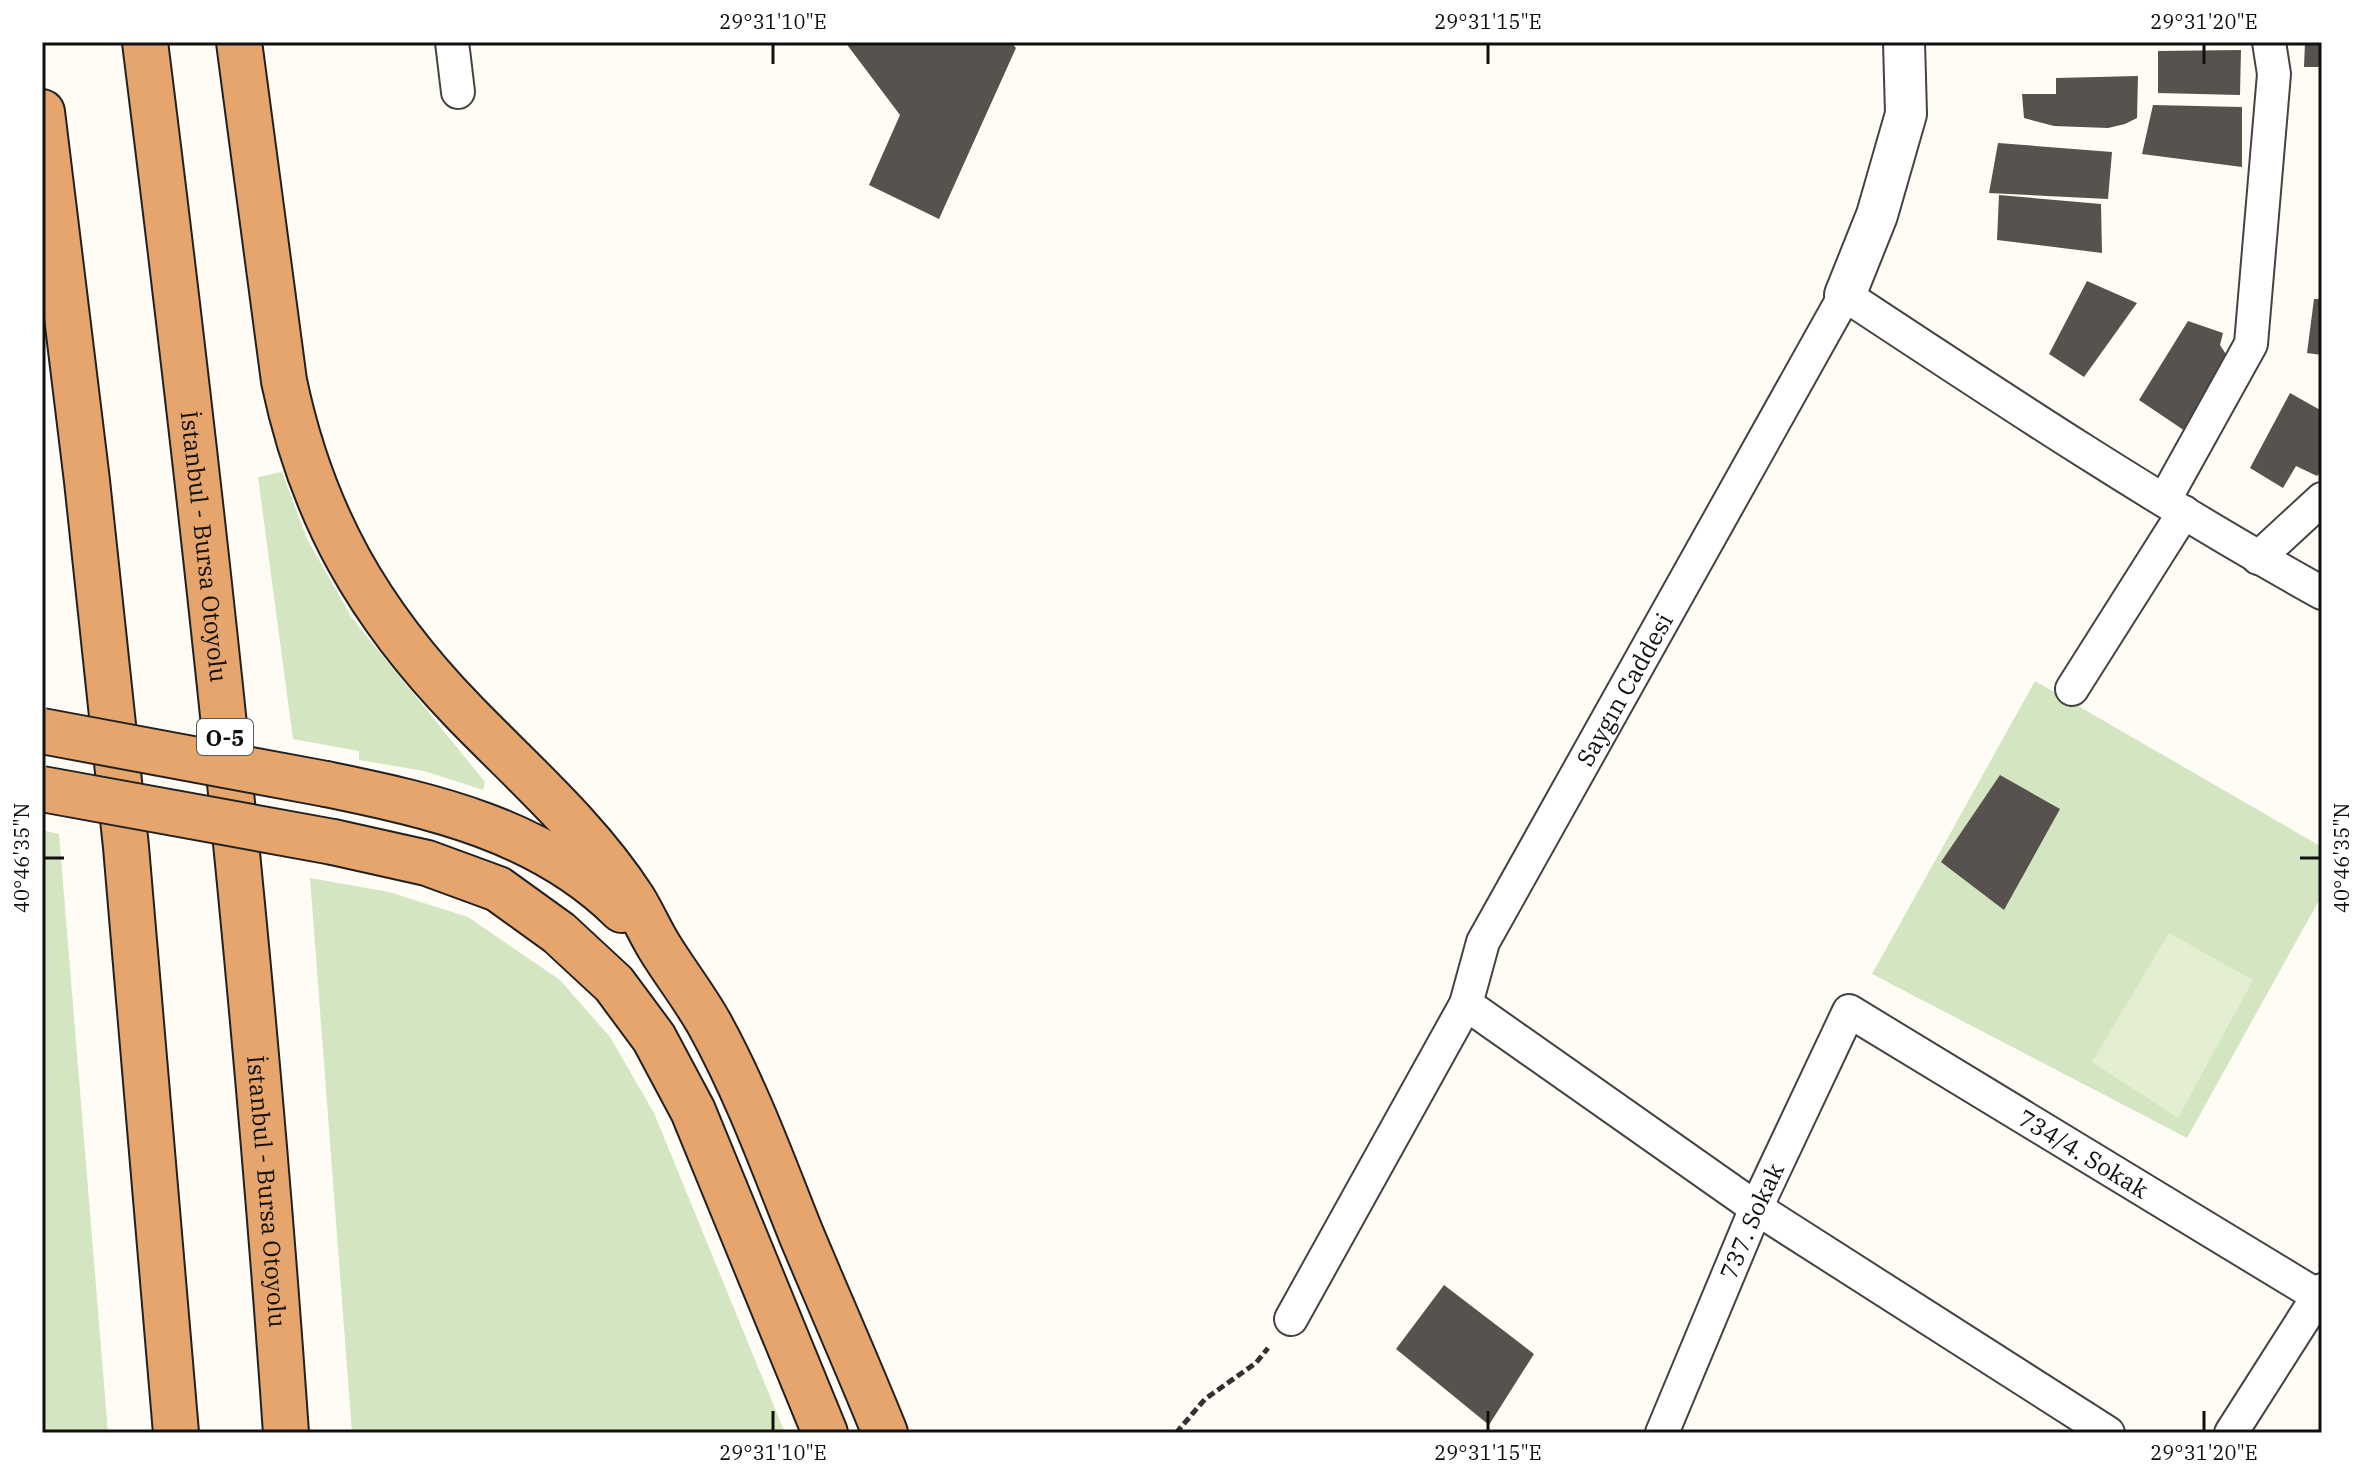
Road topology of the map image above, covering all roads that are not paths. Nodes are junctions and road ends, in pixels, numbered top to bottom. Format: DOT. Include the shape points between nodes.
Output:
graph roads {
  1 [pos="145,42"];
  2 [pos="239,42"];
  3 [pos="452,42"];
  4 [pos="1904,42"];
  5 [pos="2269,42"];
  6 [pos="458,92"];
  7 [pos="42,112"];
  8 [pos="1845,295"];
  9 [pos="2322,499"];
  10 [pos="2174,506"];
  11 [pos="2258,558"];
  12 [pos="2322,593"];
  13 [pos="2072,689"];
  14 [pos="42,731"];
  15 [pos="42,789"];
  16 [pos="660,948"];
  17 [pos="1466,1004"];
  18 [pos="1849,1011"];
  19 [pos="1756,1208"];
  20 [pos="2320,1293"];
  21 [pos="1291,1319"];
  22 [pos="176,1433"];
  23 [pos="286,1433"];
  24 [pos="825,1433"];
  25 [pos="885,1433"];
  26 [pos="1662,1433"];
  27 [pos="2108,1433"];
  28 [pos="2231,1433"];
  1 -- 23 [label="highway, İstanbul - Bursa Otoyolu / O-5" via="240,880"];
  2 -- 16 [label="highway" via="276,334 294,430 342,552 420,661 607,862"];
  3 -- 6 [label="street"];
  4 -- 8 [label="street, Saygın Caddesi" via="1906,114 1877,215"];
  5 -- 10 [label="street" via="2274,74 2251,344"];
  7 -- 22 [label="highway" via="124,831"];
  8 -- 10 [label="street"];
  8 -- 17 [label="street, Saygın Caddesi" via="1483,942"];
  9 -- 11 [label="street"];
  10 -- 11 [label="street"];
  10 -- 13 [label="street"];
  11 -- 12 [label="street"];
  14 -- 16 [label="highway, bridge" via="418,803 509,835 560,862 610,899"];
  15 -- 24 [label="highway, bridge" via="427,863 498,889 559,933 614,984 654,1038 693,1111"];
  16 -- 25 [label="highway" via="711,1027 753,1112"];
  17 -- 19 [label="street"];
  17 -- 21 [label="street, Saygın Caddesi"];
  18 -- 19 [label="street, 737. Sokak"];
  18 -- 20 [label="street, 734/4. Sokak"];
  19 -- 26 [label="street, 737. Sokak"];
  19 -- 27 [label="street"];
  20 -- 28 [label="street"];
}
